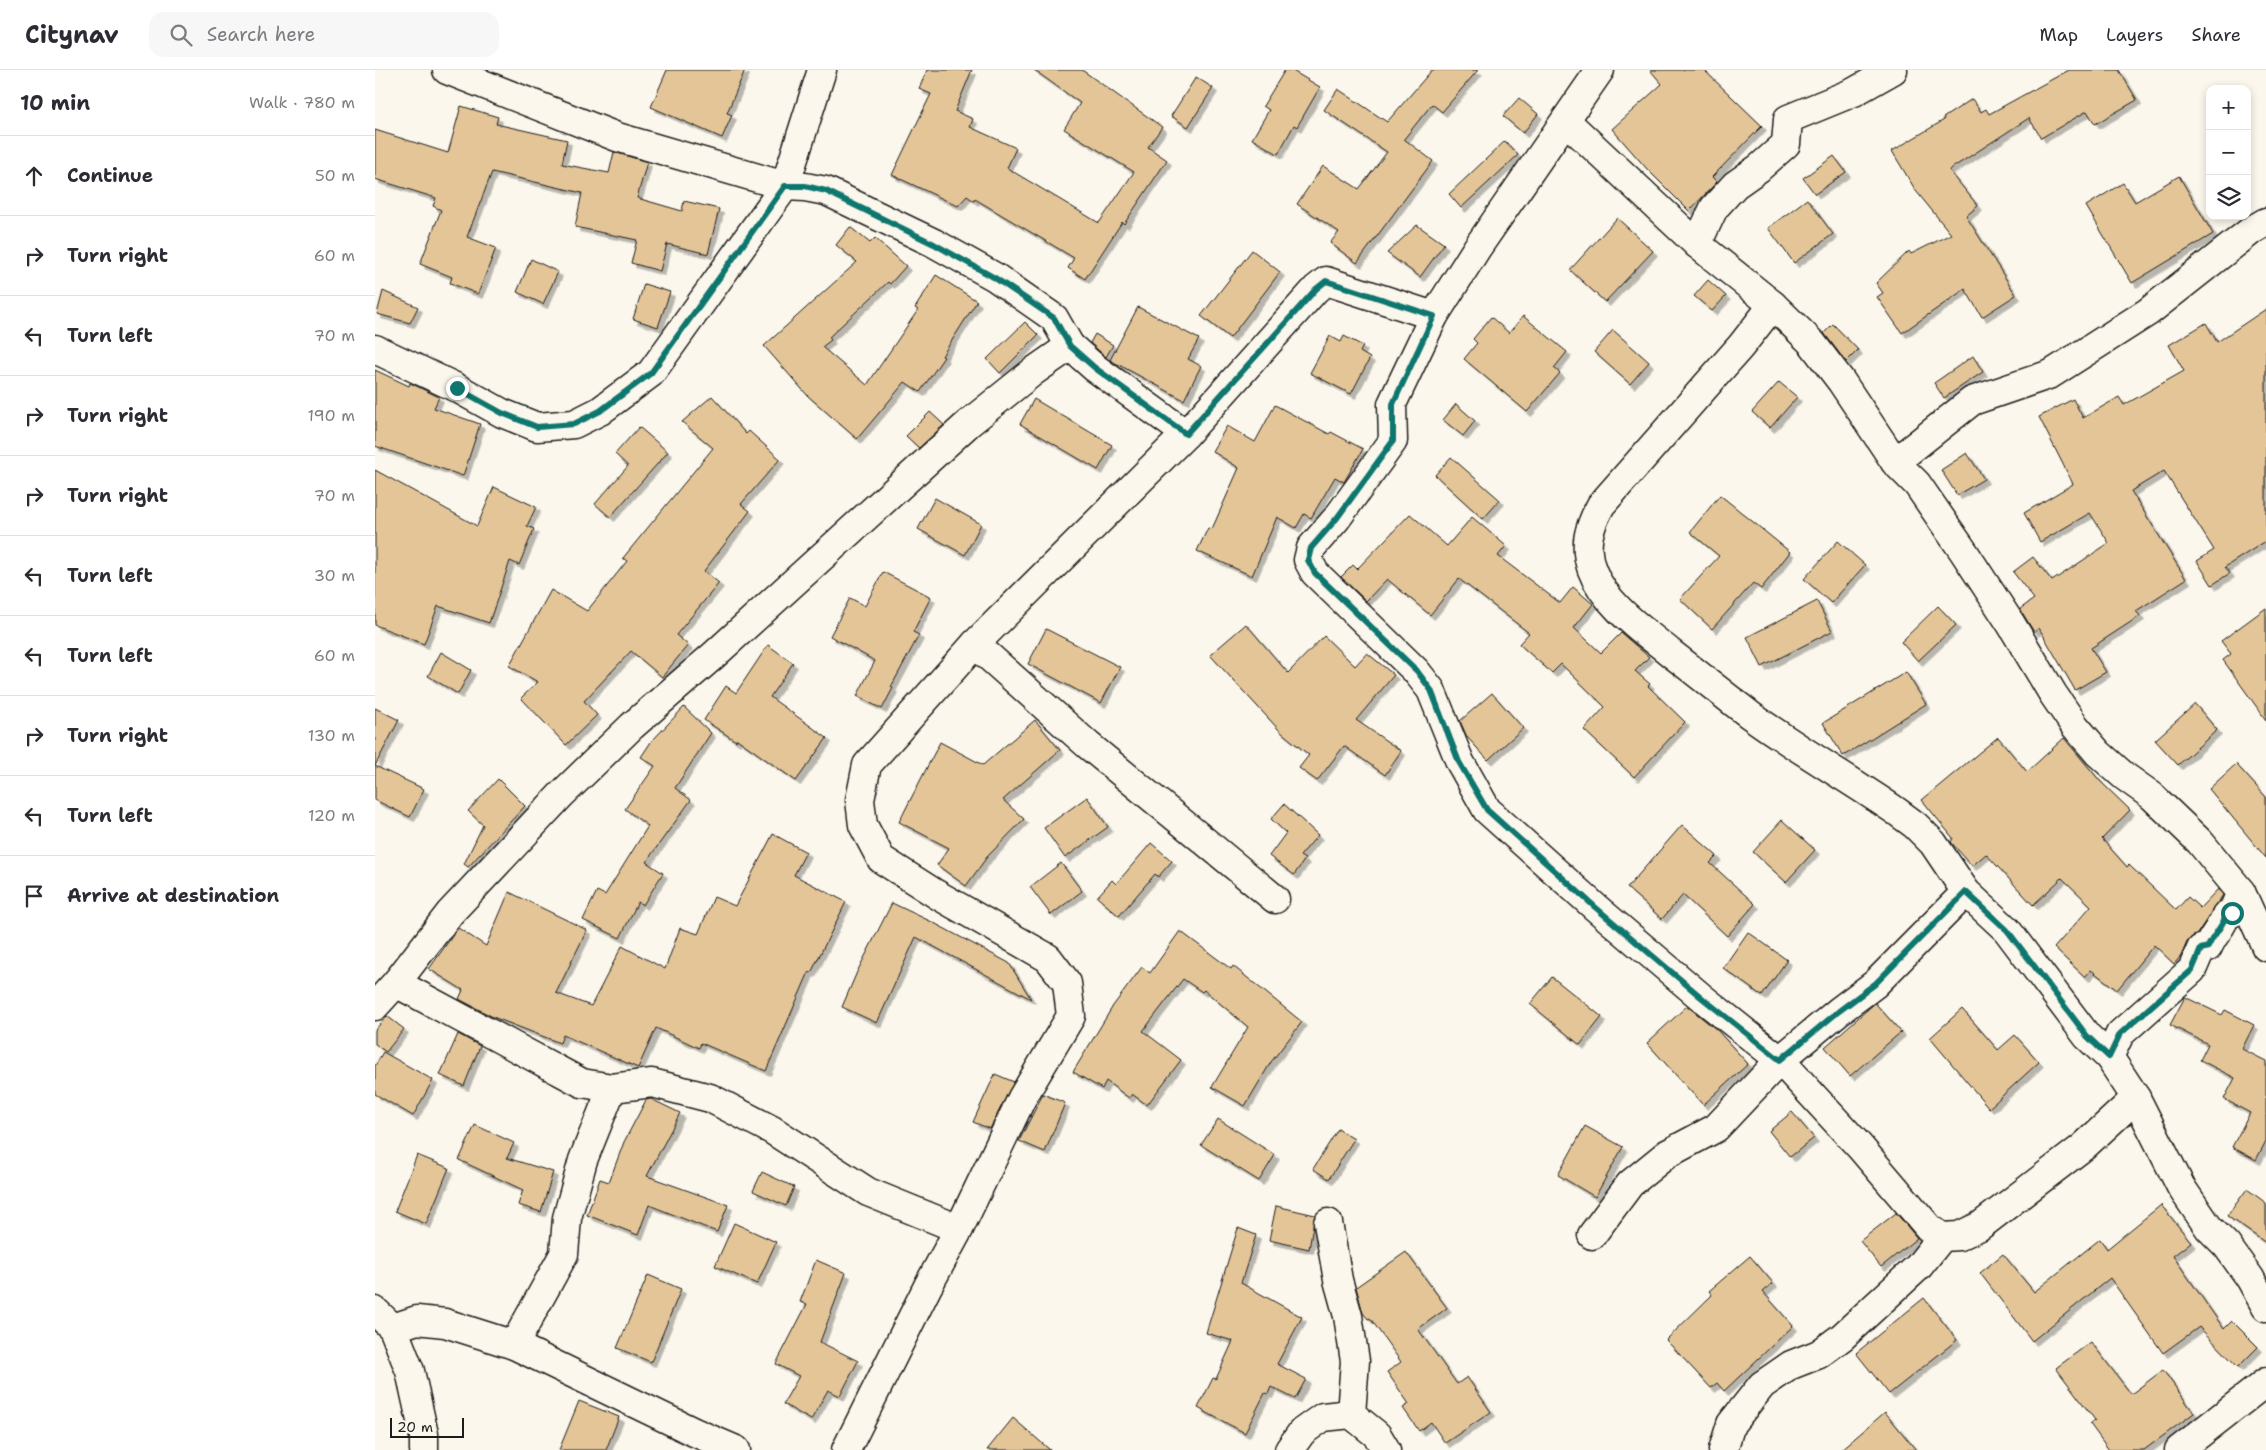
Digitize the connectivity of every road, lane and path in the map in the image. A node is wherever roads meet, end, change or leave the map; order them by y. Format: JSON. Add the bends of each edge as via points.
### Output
{"nodes":[{"id":1,"x":447,"y":70,"type":"edge"},
{"id":2,"x":821,"y":70,"type":"edge"},
{"id":3,"x":1600,"y":70,"type":"edge"},
{"id":4,"x":1893,"y":70,"type":"edge"},
{"id":5,"x":1566,"y":121,"type":"junction"},
{"id":6,"x":785,"y":186,"type":"junction"},
{"id":7,"x":2266,"y":222,"type":"edge"},
{"id":8,"x":1697,"y":244,"type":"junction"},
{"id":9,"x":1773,"y":305,"type":"junction"},
{"id":10,"x":1434,"y":316,"type":"junction"},
{"id":11,"x":1070,"y":346,"type":"junction"},
{"id":12,"x":375,"y":350,"type":"edge"},
{"id":13,"x":1186,"y":434,"type":"junction"},
{"id":14,"x":1895,"y":462,"type":"junction"},
{"id":15,"x":975,"y":644,"type":"junction"},
{"id":16,"x":1966,"y":892,"type":"junction"},
{"id":17,"x":2241,"y":892,"type":"junction"},
{"id":18,"x":1275,"y":899,"type":"dead end"},
{"id":19,"x":2266,"y":947,"type":"edge"},
{"id":20,"x":396,"y":983,"type":"junction"},
{"id":21,"x":375,"y":1006,"type":"edge"},
{"id":22,"x":2109,"y":1057,"type":"junction"},
{"id":23,"x":1780,"y":1060,"type":"junction"},
{"id":24,"x":612,"y":1088,"type":"junction"},
{"id":25,"x":2136,"y":1098,"type":"junction"},
{"id":26,"x":1328,"y":1223,"type":"dead end"},
{"id":27,"x":959,"y":1229,"type":"junction"},
{"id":28,"x":1592,"y":1235,"type":"dead end"},
{"id":29,"x":1941,"y":1237,"type":"junction"},
{"id":30,"x":2266,"y":1307,"type":"edge"},
{"id":31,"x":384,"y":1319,"type":"edge"},
{"id":32,"x":515,"y":1345,"type":"junction"},
{"id":33,"x":2266,"y":1382,"type":"edge"},
{"id":34,"x":1351,"y":1414,"type":"junction"},
{"id":35,"x":424,"y":1450,"type":"edge"},
{"id":36,"x":736,"y":1450,"type":"edge"},
{"id":37,"x":846,"y":1450,"type":"edge"},
{"id":38,"x":1289,"y":1450,"type":"edge"},
{"id":39,"x":1386,"y":1450,"type":"edge"},
{"id":40,"x":1723,"y":1450,"type":"edge"},
{"id":41,"x":2179,"y":1450,"type":"edge"}],
"edges":[{"from":1,"to":6,"type":"street","via":[[617,137]]},
{"from":2,"to":6,"type":"street"},
{"from":3,"to":5,"type":"street"},
{"from":4,"to":8,"type":"street","via":[[1854,92],[1788,119],[1786,144],[1735,185],[1714,208]]},
{"from":5,"to":8,"type":"street"},
{"from":5,"to":10,"type":"street","via":[[1477,248]]},
{"from":6,"to":11,"type":"street","via":[[826,191],[995,278],[1054,318]]},
{"from":6,"to":12,"type":"street","via":[[651,373],[600,411],[574,424],[537,427]]},
{"from":7,"to":14,"type":"street","via":[[2148,312],[2051,374],[1972,401]]},
{"from":8,"to":9,"type":"street"},
{"from":9,"to":14,"type":"street","via":[[1812,343]]},
{"from":9,"to":16,"type":"street","via":[[1601,505],[1587,537],[1587,555],[1602,588],[1619,609],[1751,715],[1915,825],[1933,843]]},
{"from":10,"to":13,"type":"street","via":[[1326,281]]},
{"from":10,"to":23,"type":"street","via":[[1393,404],[1393,441],[1311,548],[1308,560],[1315,573],[1417,671],[1431,690],[1459,762],[1487,810],[1610,920]]},
{"from":11,"to":13,"type":"street","via":[[1114,384]]},
{"from":11,"to":20,"type":"street","via":[[969,423],[625,733],[561,795],[450,914]]},
{"from":13,"to":15,"type":"street"},
{"from":14,"to":17,"type":"street","via":[[1917,484],[1964,552],[2075,726],[2099,753],[2152,796],[2199,842]]},
{"from":15,"to":18,"type":"street","via":[[1089,745]]},
{"from":15,"to":27,"type":"street","via":[[867,765],[859,800],[863,825],[881,859],[1048,958],[1067,983],[1071,1016],[1022,1098]]},
{"from":16,"to":22,"type":"street","via":[[2007,930],[2087,1036]]},
{"from":16,"to":23,"type":"street","via":[[1875,984]]},
{"from":17,"to":19,"type":"street"},
{"from":17,"to":22,"type":"street","via":[[2232,913],[2226,916],[2208,947],[2201,949],[2192,970],[2120,1034]]},
{"from":20,"to":21,"type":"street"},
{"from":20,"to":24,"type":"street","via":[[582,1083]]},
{"from":22,"to":25,"type":"street"},
{"from":23,"to":28,"type":"street","via":[[1716,1128],[1667,1154],[1630,1184]]},
{"from":23,"to":29,"type":"street","via":[[1929,1228]]},
{"from":24,"to":27,"type":"street","via":[[652,1083],[710,1098],[772,1130],[868,1192]]},
{"from":24,"to":32,"type":"street","via":[[583,1160],[567,1218],[564,1254]]},
{"from":25,"to":29,"type":"street","via":[[2083,1147],[1980,1226],[1959,1236]]},
{"from":25,"to":30,"type":"street","via":[[2181,1187],[2250,1278]]},
{"from":26,"to":34,"type":"street","via":[[1355,1361]]},
{"from":27,"to":37,"type":"street"},
{"from":29,"to":40,"type":"street","via":[[1919,1266],[1842,1337],[1819,1354],[1791,1365],[1762,1385],[1731,1424]]},
{"from":31,"to":32,"type":"street","via":[[445,1323]]},
{"from":31,"to":35,"type":"street","via":[[410,1372],[424,1434]]},
{"from":32,"to":36,"type":"street"},
{"from":33,"to":41,"type":"street"},
{"from":34,"to":38,"type":"street","via":[[1323,1417],[1302,1432]]},
{"from":34,"to":39,"type":"street","via":[[1377,1435]]}]}
